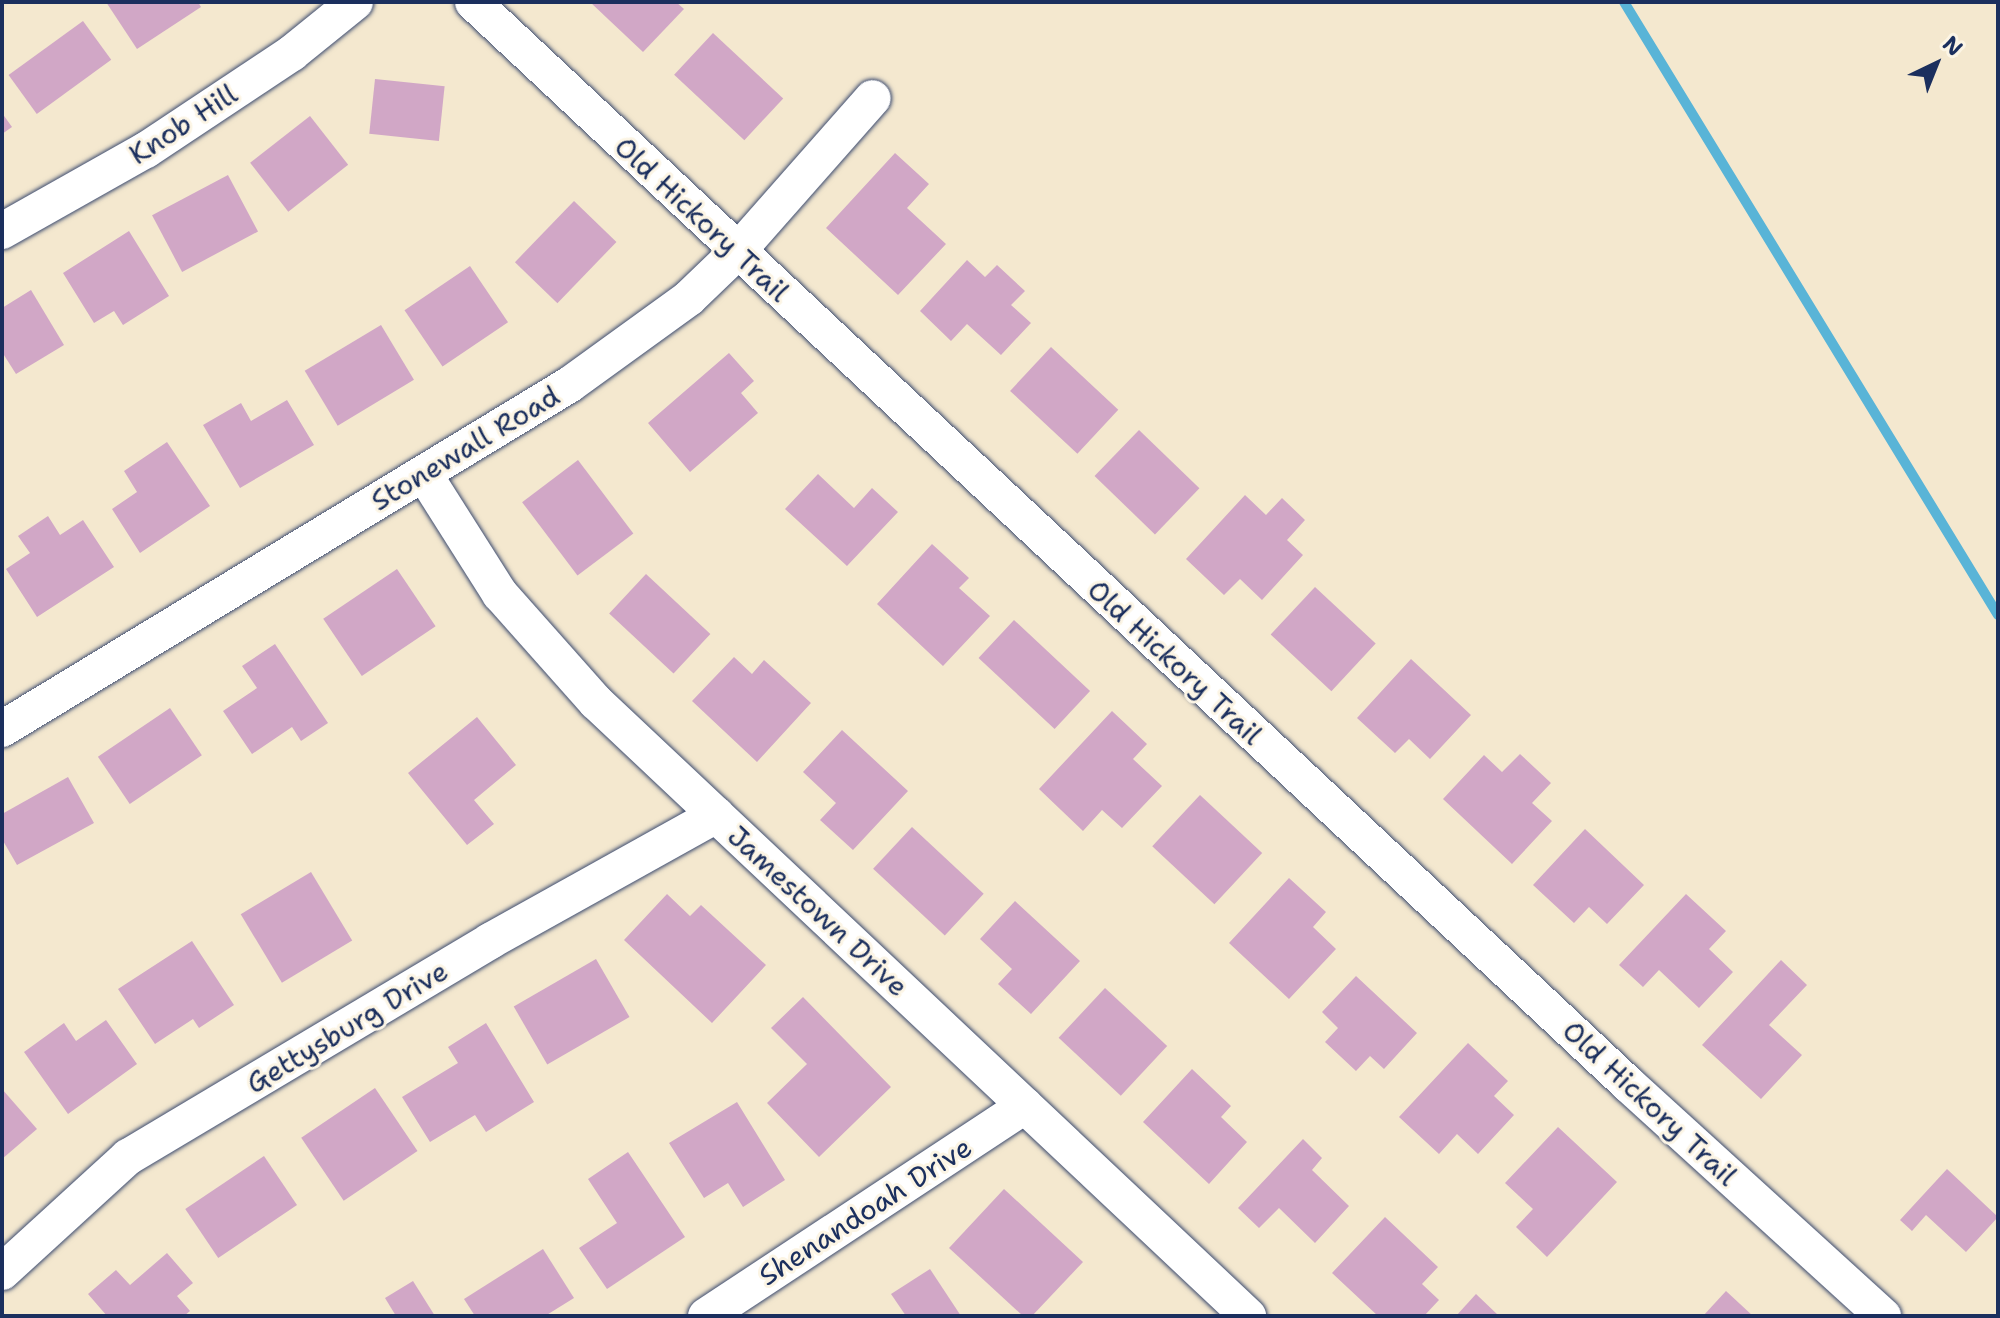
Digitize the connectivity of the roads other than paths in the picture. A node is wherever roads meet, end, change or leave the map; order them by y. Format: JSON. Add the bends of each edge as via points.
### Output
{"nodes":[{"id":1,"x":355,"y":2,"type":"edge"},
{"id":2,"x":473,"y":2,"type":"edge"},
{"id":3,"x":873,"y":98,"type":"dead end"},
{"id":4,"x":2,"y":231,"type":"edge"},
{"id":5,"x":737,"y":252,"type":"junction"},
{"id":6,"x":424,"y":474,"type":"junction"},
{"id":7,"x":2,"y":729,"type":"edge"},
{"id":8,"x":716,"y":815,"type":"junction"},
{"id":9,"x":1025,"y":1106,"type":"junction"},
{"id":10,"x":2,"y":1272,"type":"edge"},
{"id":11,"x":706,"y":1316,"type":"edge"},
{"id":12,"x":1248,"y":1316,"type":"edge"},
{"id":13,"x":1883,"y":1316,"type":"edge"}],
"edges":[{"from":1,"to":4,"type":"street","name":"Knob Hill","via":[[292,53],[146,150]]},
{"from":2,"to":5,"type":"street","name":"Old Hickory Trail"},
{"from":3,"to":5,"type":"street","name":"Stonewall Road"},
{"from":5,"to":6,"type":"street","name":"Stonewall Road","via":[[689,298],[569,385]]},
{"from":5,"to":13,"type":"street","name":"Old Hickory Trail"},
{"from":6,"to":7,"type":"street","name":"Stonewall Road"},
{"from":6,"to":8,"type":"street","name":"Jamestown Drive","via":[[500,594],[596,702]]},
{"from":8,"to":9,"type":"street","name":"Jamestown Drive"},
{"from":8,"to":10,"type":"street","name":"Gettysburg Drive","via":[[490,941],[128,1157]]},
{"from":9,"to":11,"type":"street","name":"Shenandoah Drive"},
{"from":9,"to":12,"type":"street","name":"Jamestown Drive"}]}
